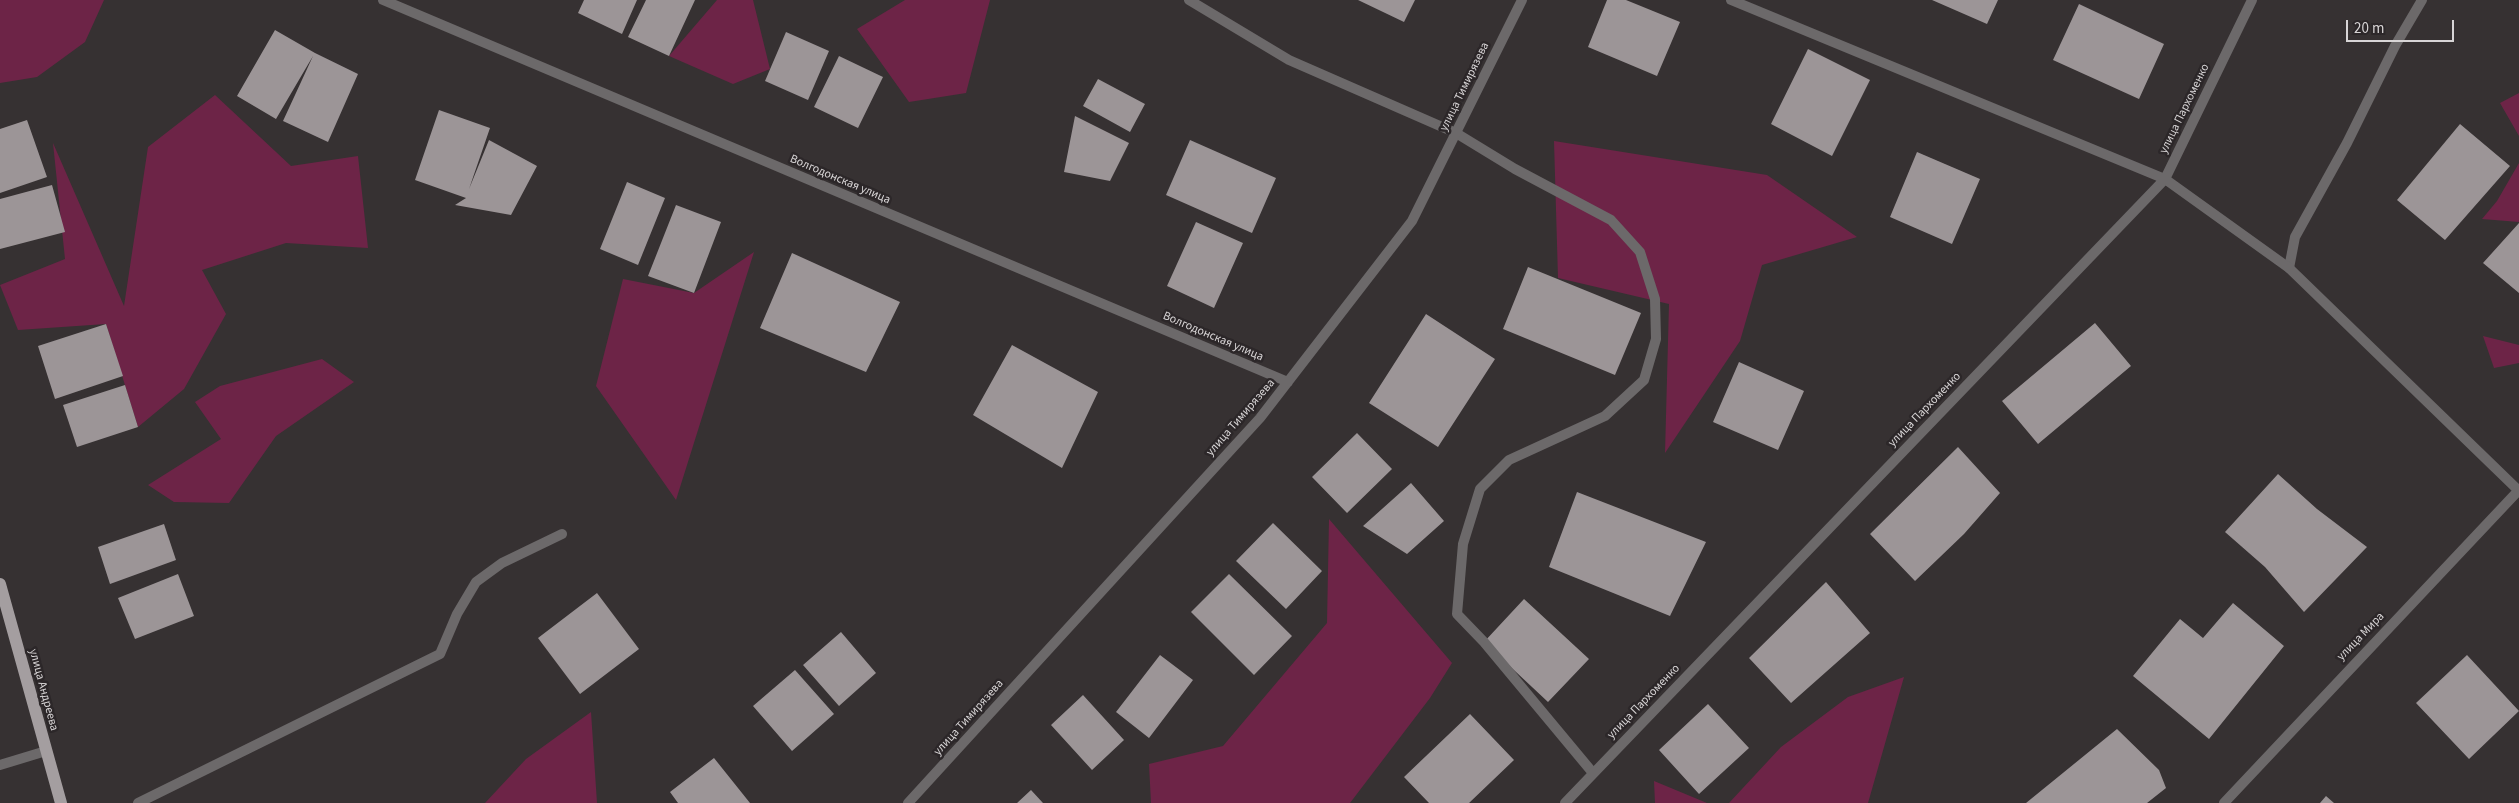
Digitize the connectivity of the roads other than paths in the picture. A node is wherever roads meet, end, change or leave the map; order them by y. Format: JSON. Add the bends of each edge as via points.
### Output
{"nodes":[{"id":1,"x":383,"y":0,"type":"edge"},
{"id":2,"x":1189,"y":0,"type":"edge"},
{"id":3,"x":1522,"y":0,"type":"edge"},
{"id":4,"x":1731,"y":0,"type":"edge"},
{"id":5,"x":2252,"y":0,"type":"edge"},
{"id":6,"x":2422,"y":0,"type":"edge"},
{"id":7,"x":1456,"y":133,"type":"junction"},
{"id":8,"x":2165,"y":179,"type":"junction"},
{"id":9,"x":2289,"y":268,"type":"junction"},
{"id":10,"x":1288,"y":382,"type":"junction"},
{"id":11,"x":2519,"y":490,"type":"edge"},
{"id":12,"x":562,"y":534,"type":"dead end"},
{"id":13,"x":0,"y":584,"type":"edge"},
{"id":14,"x":46,"y":751,"type":"junction"},
{"id":15,"x":0,"y":765,"type":"edge"},
{"id":16,"x":1593,"y":772,"type":"junction"},
{"id":17,"x":61,"y":803,"type":"edge"},
{"id":18,"x":138,"y":803,"type":"edge"},
{"id":19,"x":908,"y":803,"type":"edge"},
{"id":20,"x":1565,"y":803,"type":"edge"},
{"id":21,"x":2224,"y":803,"type":"edge"}],
"edges":[{"from":1,"to":10,"type":"street","name":"Волгодонская улица"},
{"from":2,"to":7,"type":"street","via":[[1289,60]]},
{"from":3,"to":7,"type":"street","name":"улица Тимирязева"},
{"from":4,"to":8,"type":"street"},
{"from":5,"to":8,"type":"street","name":"улица Пархоменко"},
{"from":6,"to":9,"type":"street","via":[[2295,237]]},
{"from":7,"to":10,"type":"street","name":"улица Тимирязева","via":[[1412,221]]},
{"from":7,"to":16,"type":"street","via":[[1515,169],[1611,220],[1640,252],[1655,298],[1656,339],[1644,380],[1605,416],[1509,460],[1480,489],[1463,544],[1457,614]]},
{"from":8,"to":9,"type":"street"},
{"from":8,"to":16,"type":"street","name":"улица Пархоменко"},
{"from":9,"to":11,"type":"street"},
{"from":10,"to":19,"type":"street","name":"улица Тимирязева","via":[[1260,418]]},
{"from":11,"to":21,"type":"street","name":"улица Мира"},
{"from":12,"to":18,"type":"street","via":[[502,563],[476,582],[457,614],[440,654]]},
{"from":13,"to":14,"type":"main road","name":"улица Андреева"},
{"from":14,"to":15,"type":"street"},
{"from":14,"to":17,"type":"main road","name":"улица Андреева"},
{"from":16,"to":20,"type":"street","name":"улица Пархоменко"}]}
